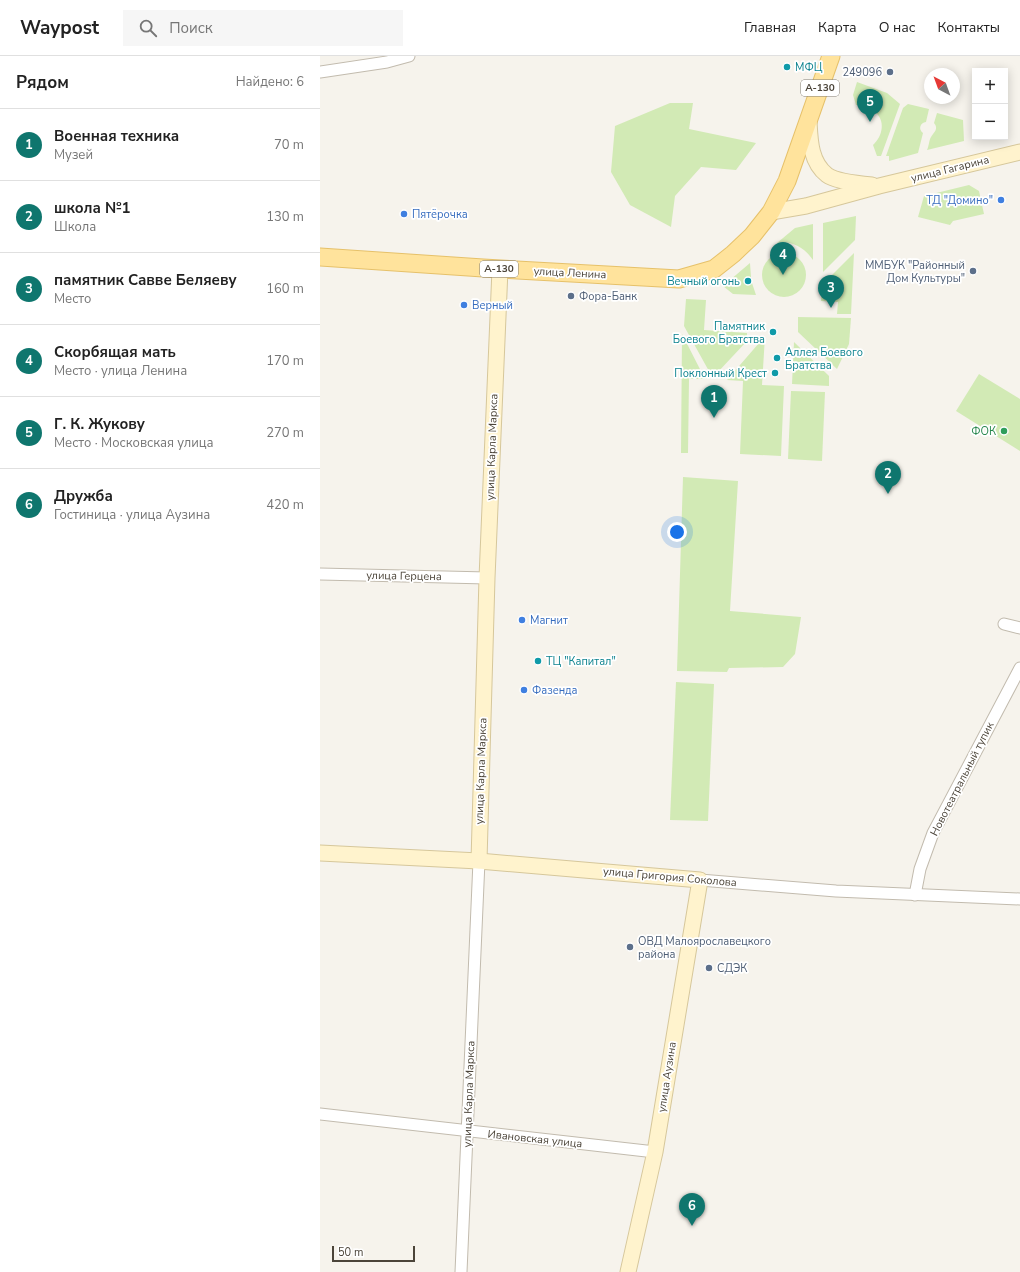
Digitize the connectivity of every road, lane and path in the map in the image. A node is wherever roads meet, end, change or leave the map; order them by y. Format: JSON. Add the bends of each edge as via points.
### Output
{"nodes":[{"id":1,"x":409,"y":56,"type":"edge"},
{"id":2,"x":831,"y":56,"type":"edge"},
{"id":3,"x":320,"y":72,"type":"edge"},
{"id":4,"x":809,"y":120,"type":"junction"},
{"id":5,"x":1020,"y":152,"type":"edge"},
{"id":6,"x":879,"y":186,"type":"junction"},
{"id":7,"x":771,"y":212,"type":"junction"},
{"id":8,"x":320,"y":257,"type":"edge"},
{"id":9,"x":500,"y":269,"type":"junction"},
{"id":10,"x":320,"y":574,"type":"edge"},
{"id":11,"x":487,"y":578,"type":"junction"},
{"id":12,"x":1004,"y":624,"type":"dead end"},
{"id":13,"x":1020,"y":628,"type":"edge"},
{"id":14,"x":1020,"y":668,"type":"edge"},
{"id":15,"x":320,"y":853,"type":"edge"},
{"id":16,"x":479,"y":861,"type":"junction"},
{"id":17,"x":700,"y":880,"type":"junction"},
{"id":18,"x":914,"y":895,"type":"junction"},
{"id":19,"x":1020,"y":899,"type":"edge"},
{"id":20,"x":320,"y":1114,"type":"edge"},
{"id":21,"x":467,"y":1131,"type":"junction"},
{"id":22,"x":655,"y":1152,"type":"junction"},
{"id":23,"x":461,"y":1272,"type":"edge"},
{"id":24,"x":628,"y":1272,"type":"edge"}],
"edges":[{"from":1,"to":3,"type":"street","via":[[387,62]]},
{"from":2,"to":4,"type":"main road","number":"А-130"},
{"from":4,"to":6,"type":"main road","via":[[813,155],[827,176]]},
{"from":4,"to":7,"type":"main road","number":"А-130","via":[[787,181]]},
{"from":5,"to":6,"type":"main road","name":"улица Гагарина"},
{"from":6,"to":7,"type":"main road","name":"улица Гагарина","via":[[806,206]]},
{"from":7,"to":9,"type":"main road","name":"улица Ленина","number":"А-130","via":[[752,236],[714,269],[679,279]]},
{"from":8,"to":9,"type":"main road","name":"улица Ленина","number":"А-130"},
{"from":9,"to":11,"type":"main road","name":"улица Карла Маркса"},
{"from":10,"to":11,"type":"street","name":"улица Герцена"},
{"from":11,"to":16,"type":"main road","name":"улица Карла Маркса"},
{"from":12,"to":13,"type":"street"},
{"from":14,"to":18,"type":"street","name":"Новотеатральный тупик","via":[[933,833]]},
{"from":15,"to":16,"type":"main road","name":"улица Григория Соколова"},
{"from":16,"to":17,"type":"main road","name":"улица Григория Соколова"},
{"from":16,"to":21,"type":"street","name":"улица Карла Маркса"},
{"from":17,"to":18,"type":"street","name":"улица Григория Соколова"},
{"from":17,"to":22,"type":"main road","name":"улица Аузина"},
{"from":18,"to":19,"type":"street","name":"улица Григория Соколова"},
{"from":20,"to":21,"type":"street","name":"Ивановская улица"},
{"from":21,"to":22,"type":"street","name":"Ивановская улица"},
{"from":21,"to":23,"type":"street","name":"улица Карла Маркса"},
{"from":22,"to":24,"type":"main road","name":"улица Аузина"}]}
